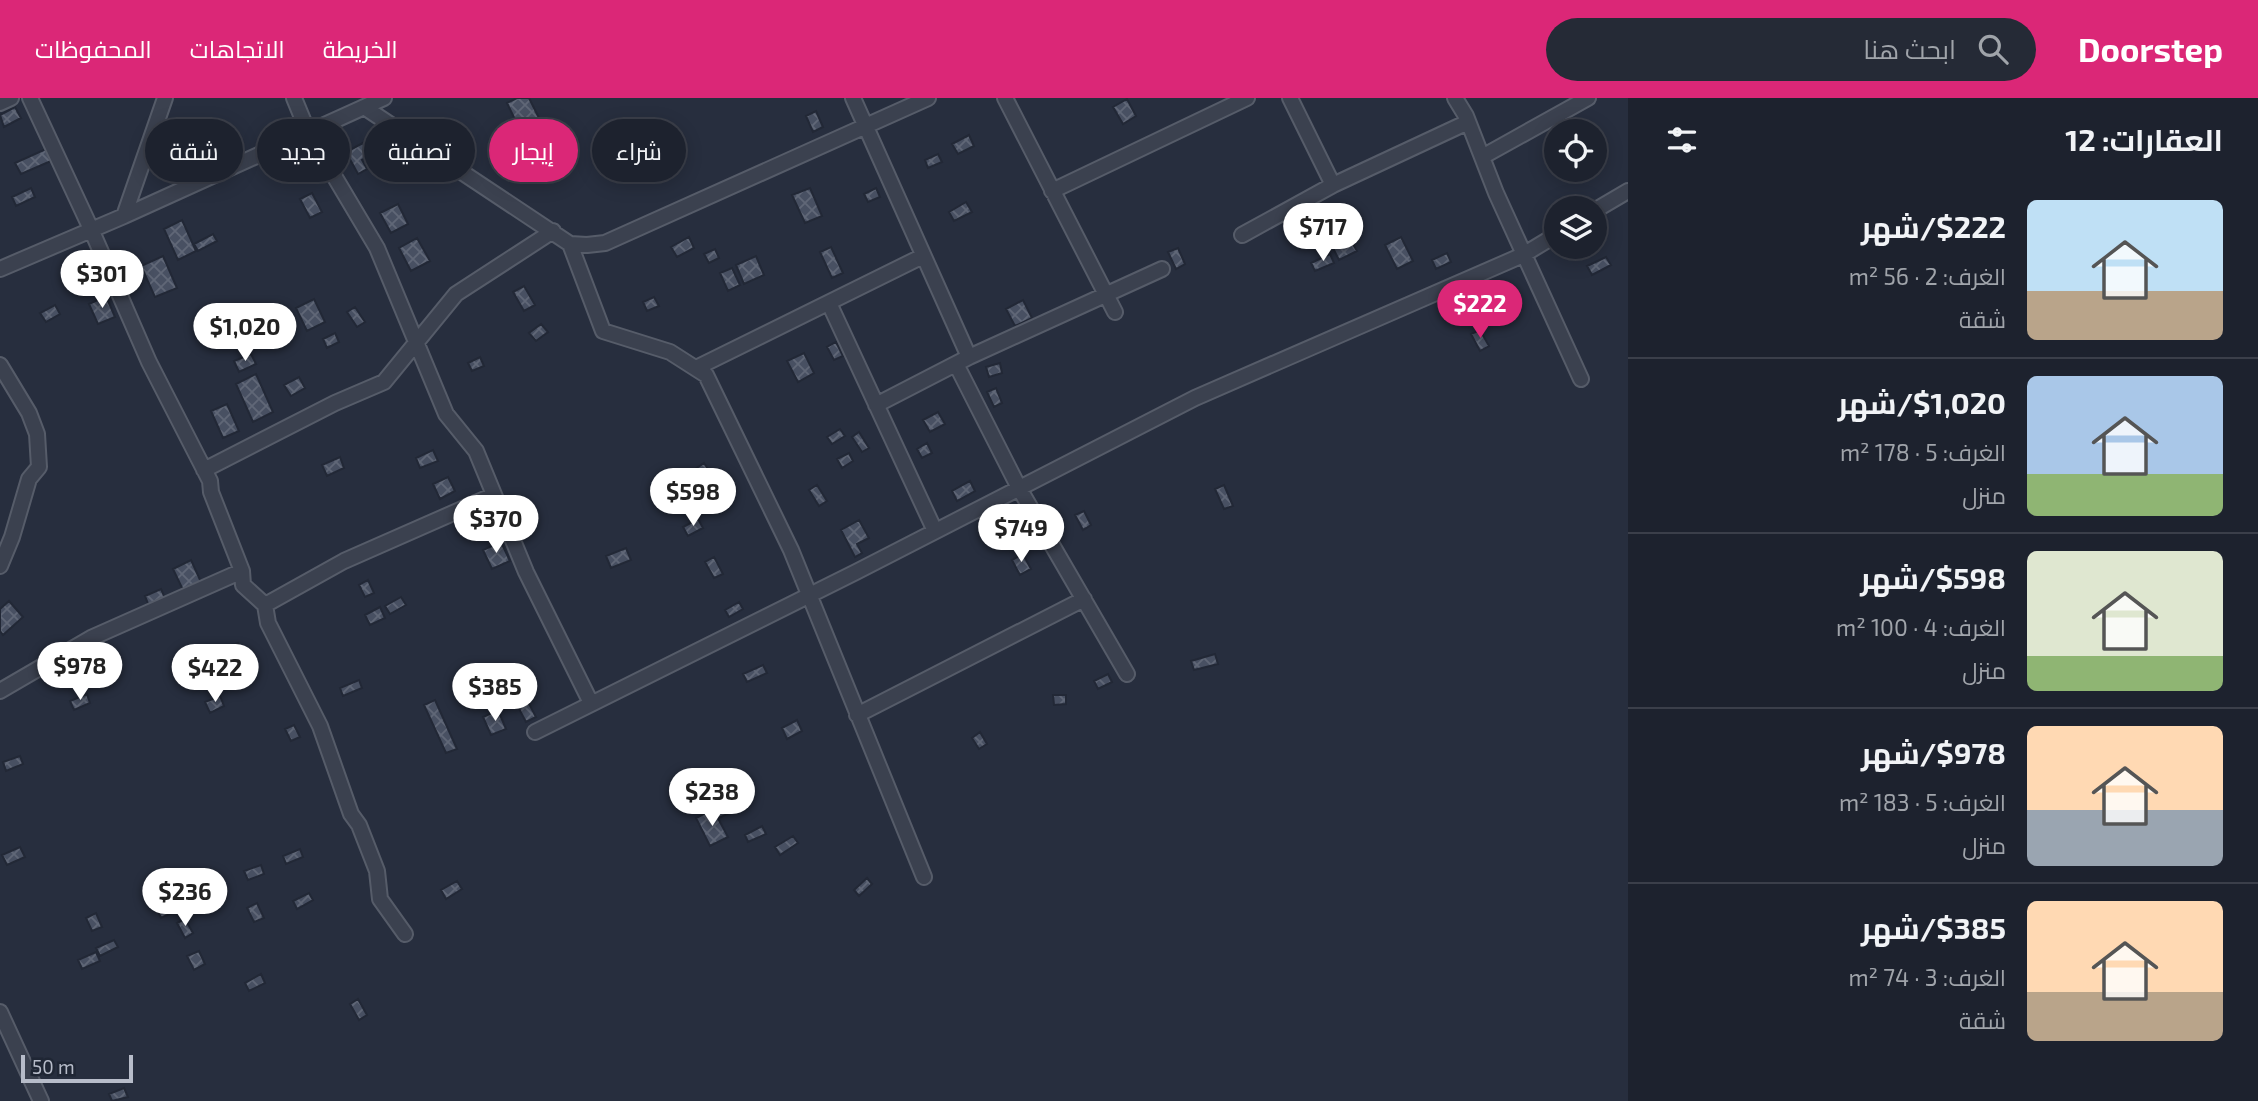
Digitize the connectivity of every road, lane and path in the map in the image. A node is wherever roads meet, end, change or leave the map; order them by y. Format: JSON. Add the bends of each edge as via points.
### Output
{"nodes":[{"id":1,"x":11,"y":98,"type":"edge"},
{"id":2,"x":30,"y":98,"type":"edge"},
{"id":3,"x":165,"y":98,"type":"edge"},
{"id":4,"x":294,"y":98,"type":"edge"},
{"id":5,"x":384,"y":98,"type":"edge"},
{"id":6,"x":853,"y":98,"type":"edge"},
{"id":7,"x":928,"y":98,"type":"edge"},
{"id":8,"x":1005,"y":98,"type":"edge"},
{"id":9,"x":1247,"y":98,"type":"edge"},
{"id":10,"x":1290,"y":98,"type":"edge"},
{"id":11,"x":1455,"y":98,"type":"edge"},
{"id":12,"x":1588,"y":98,"type":"edge"},
{"id":13,"x":0,"y":103,"type":"edge"},
{"id":14,"x":364,"y":107,"type":"junction"},
{"id":15,"x":303,"y":119,"type":"edge"},
{"id":16,"x":337,"y":119,"type":"edge"},
{"id":17,"x":1468,"y":122,"type":"junction"},
{"id":18,"x":864,"y":127,"type":"junction"},
{"id":19,"x":257,"y":155,"type":"edge"},
{"id":20,"x":1482,"y":157,"type":"junction"},
{"id":21,"x":338,"y":182,"type":"edge"},
{"id":22,"x":1333,"y":185,"type":"junction"},
{"id":23,"x":1052,"y":191,"type":"junction"},
{"id":24,"x":1628,"y":191,"type":"edge"},
{"id":25,"x":1607,"y":203,"type":"edge"},
{"id":26,"x":124,"y":216,"type":"junction"},
{"id":27,"x":91,"y":229,"type":"junction"},
{"id":28,"x":554,"y":231,"type":"junction"},
{"id":29,"x":1242,"y":235,"type":"dead end"},
{"id":30,"x":1544,"y":242,"type":"edge"},
{"id":31,"x":570,"y":244,"type":"junction"},
{"id":32,"x":1523,"y":255,"type":"junction"},
{"id":33,"x":923,"y":256,"type":"junction"},
{"id":34,"x":0,"y":269,"type":"edge"},
{"id":35,"x":1162,"y":269,"type":"dead end"},
{"id":36,"x":1106,"y":296,"type":"junction"},
{"id":37,"x":829,"y":303,"type":"junction"},
{"id":38,"x":1115,"y":312,"type":"dead end"},
{"id":39,"x":417,"y":340,"type":"junction"},
{"id":40,"x":962,"y":360,"type":"junction"},
{"id":41,"x":0,"y":365,"type":"edge"},
{"id":42,"x":696,"y":368,"type":"junction"},
{"id":43,"x":1581,"y":379,"type":"dead end"},
{"id":44,"x":876,"y":405,"type":"junction"},
{"id":45,"x":204,"y":470,"type":"junction"},
{"id":46,"x":1019,"y":488,"type":"junction"},
{"id":47,"x":494,"y":495,"type":"junction"},
{"id":48,"x":935,"y":531,"type":"junction"},
{"id":49,"x":0,"y":566,"type":"edge"},
{"id":50,"x":242,"y":571,"type":"junction"},
{"id":51,"x":808,"y":595,"type":"junction"},
{"id":52,"x":1084,"y":599,"type":"junction"},
{"id":53,"x":265,"y":605,"type":"junction"},
{"id":54,"x":1127,"y":674,"type":"dead end"},
{"id":55,"x":0,"y":691,"type":"edge"},
{"id":56,"x":592,"y":703,"type":"junction"},
{"id":57,"x":857,"y":715,"type":"junction"},
{"id":58,"x":535,"y":732,"type":"dead end"},
{"id":59,"x":924,"y":877,"type":"dead end"},
{"id":60,"x":405,"y":934,"type":"dead end"},
{"id":61,"x":0,"y":1012,"type":"edge"},
{"id":62,"x":41,"y":1101,"type":"edge"}],
"edges":[{"from":1,"to":13,"type":"street"},
{"from":2,"to":27,"type":"street"},
{"from":3,"to":26,"type":"street"},
{"from":4,"to":15,"type":"street"},
{"from":5,"to":14,"type":"street"},
{"from":6,"to":18,"type":"street"},
{"from":7,"to":18,"type":"street"},
{"from":8,"to":23,"type":"street"},
{"from":9,"to":23,"type":"street"},
{"from":10,"to":22,"type":"street"},
{"from":11,"to":17,"type":"street"},
{"from":12,"to":20,"type":"street"},
{"from":14,"to":16,"type":"street"},
{"from":14,"to":28,"type":"street"},
{"from":17,"to":20,"type":"street"},
{"from":17,"to":22,"type":"street"},
{"from":18,"to":31,"type":"street","via":[[605,243]]},
{"from":18,"to":33,"type":"street"},
{"from":19,"to":26,"type":"street"},
{"from":20,"to":32,"type":"street"},
{"from":21,"to":39,"type":"street","via":[[377,248]]},
{"from":22,"to":29,"type":"street"},
{"from":23,"to":36,"type":"street"},
{"from":24,"to":25,"type":"street"},
{"from":26,"to":27,"type":"street"},
{"from":27,"to":34,"type":"street"},
{"from":27,"to":45,"type":"street","via":[[149,362]]},
{"from":28,"to":31,"type":"street"},
{"from":28,"to":39,"type":"street","via":[[456,294]]},
{"from":30,"to":32,"type":"street"},
{"from":31,"to":42,"type":"street","via":[[603,331],[670,352]]},
{"from":32,"to":43,"type":"street"},
{"from":32,"to":46,"type":"street","via":[[1195,398]]},
{"from":33,"to":37,"type":"street"},
{"from":33,"to":40,"type":"street"},
{"from":35,"to":36,"type":"street"},
{"from":36,"to":38,"type":"street"},
{"from":36,"to":40,"type":"street"},
{"from":37,"to":42,"type":"street"},
{"from":37,"to":44,"type":"street"},
{"from":39,"to":45,"type":"street","via":[[384,382]]},
{"from":39,"to":47,"type":"street","via":[[446,414],[476,451]]},
{"from":40,"to":44,"type":"street"},
{"from":40,"to":46,"type":"street"},
{"from":41,"to":49,"type":"street","via":[[29,413],[37,434],[39,467],[29,479]]},
{"from":42,"to":51,"type":"street","via":[[706,375],[791,550]]},
{"from":44,"to":48,"type":"street"},
{"from":45,"to":50,"type":"street"},
{"from":46,"to":48,"type":"street"},
{"from":46,"to":52,"type":"street"},
{"from":47,"to":53,"type":"street","via":[[344,561]]},
{"from":47,"to":56,"type":"street","via":[[526,572]]},
{"from":48,"to":51,"type":"street"},
{"from":50,"to":53,"type":"street","via":[[243,585]]},
{"from":50,"to":55,"type":"street","via":[[91,638]]},
{"from":51,"to":56,"type":"street"},
{"from":51,"to":57,"type":"street"},
{"from":52,"to":54,"type":"street"},
{"from":52,"to":57,"type":"street"},
{"from":53,"to":60,"type":"street","via":[[268,623],[320,726],[351,814],[359,824],[377,871],[380,899]]},
{"from":56,"to":58,"type":"street"},
{"from":57,"to":59,"type":"street"},
{"from":61,"to":62,"type":"street"}]}
